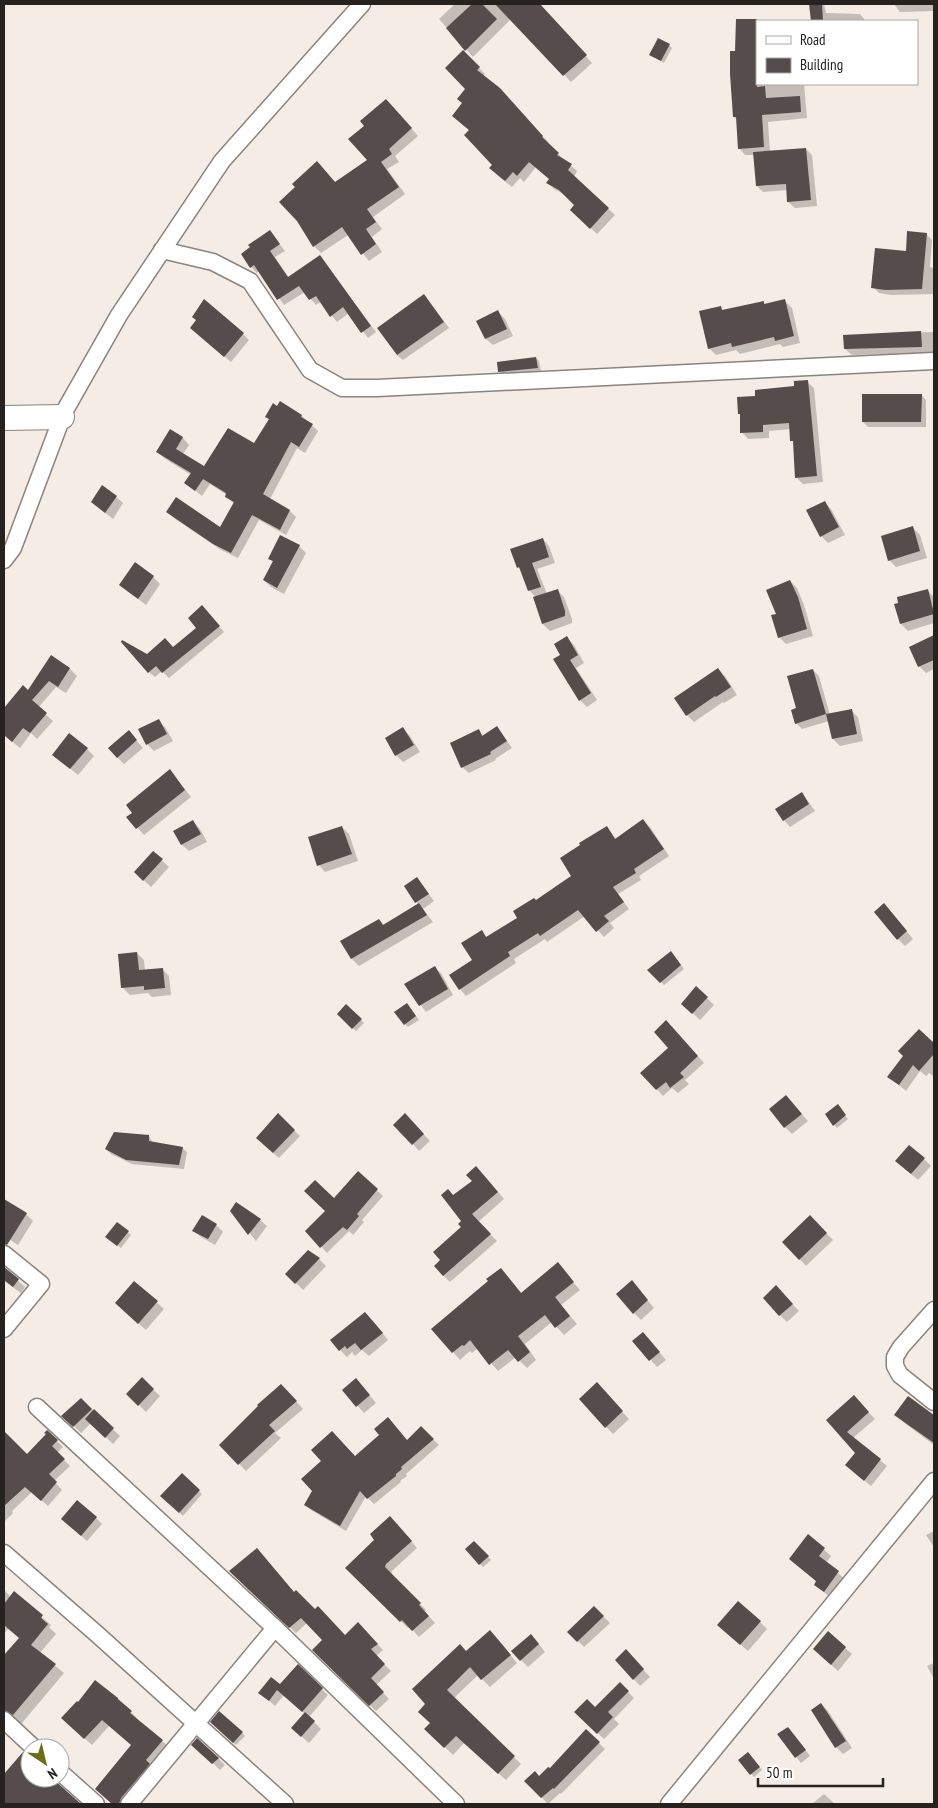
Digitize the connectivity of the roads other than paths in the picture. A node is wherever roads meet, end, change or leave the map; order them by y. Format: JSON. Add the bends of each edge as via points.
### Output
{"nodes":[{"id":1,"x":362,"y":4,"type":"edge"},
{"id":2,"x":162,"y":250,"type":"junction"},
{"id":3,"x":934,"y":361,"type":"edge"},
{"id":4,"x":62,"y":417,"type":"junction"},
{"id":5,"x":4,"y":418,"type":"edge"},
{"id":6,"x":4,"y":560,"type":"edge"},
{"id":7,"x":4,"y":1254,"type":"edge"},
{"id":8,"x":934,"y":1310,"type":"edge"},
{"id":9,"x":4,"y":1329,"type":"edge"},
{"id":10,"x":934,"y":1402,"type":"edge"},
{"id":11,"x":36,"y":1407,"type":"dead end"},
{"id":12,"x":934,"y":1481,"type":"edge"},
{"id":13,"x":4,"y":1553,"type":"edge"},
{"id":14,"x":275,"y":1628,"type":"junction"},
{"id":15,"x":4,"y":1720,"type":"edge"},
{"id":16,"x":196,"y":1723,"type":"junction"},
{"id":17,"x":23,"y":1738,"type":"edge"},
{"id":18,"x":70,"y":1781,"type":"edge"},
{"id":19,"x":96,"y":1804,"type":"edge"},
{"id":20,"x":129,"y":1804,"type":"edge"},
{"id":21,"x":285,"y":1804,"type":"edge"},
{"id":22,"x":456,"y":1804,"type":"edge"},
{"id":23,"x":668,"y":1804,"type":"edge"}],
"edges":[{"from":1,"to":2,"type":"street","via":[[222,161]]},
{"from":2,"to":3,"type":"street","via":[[213,262],[250,281],[310,370],[342,388]]},
{"from":2,"to":4,"type":"street","via":[[119,315]]},
{"from":4,"to":5,"type":"street"},
{"from":4,"to":6,"type":"street","via":[[13,548]]},
{"from":7,"to":9,"type":"street","via":[[41,1284]]},
{"from":8,"to":10,"type":"street","via":[[901,1347],[895,1357],[895,1366],[900,1375]]},
{"from":11,"to":14,"type":"street"},
{"from":12,"to":23,"type":"street"},
{"from":13,"to":16,"type":"street"},
{"from":14,"to":16,"type":"street"},
{"from":14,"to":22,"type":"street"},
{"from":15,"to":17,"type":"street"},
{"from":16,"to":20,"type":"street"},
{"from":16,"to":21,"type":"street"},
{"from":18,"to":19,"type":"street"}]}
